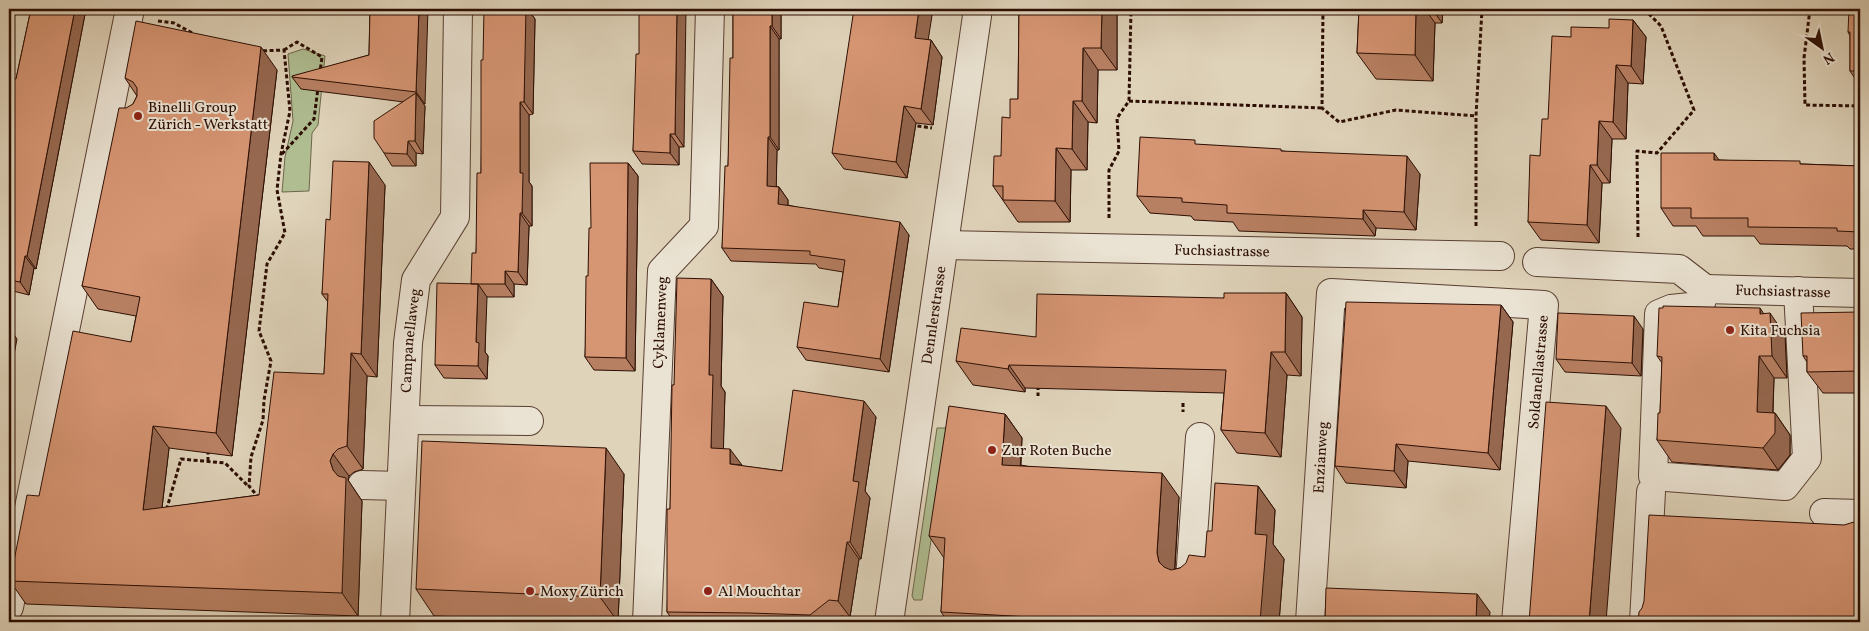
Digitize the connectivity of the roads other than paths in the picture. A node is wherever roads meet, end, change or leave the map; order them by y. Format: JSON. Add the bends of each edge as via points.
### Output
{"nodes":[{"id":1,"x":458,"y":9,"type":"edge"},
{"id":2,"x":710,"y":9,"type":"edge"},
{"id":3,"x":978,"y":9,"type":"edge"},
{"id":4,"x":129,"y":13,"type":"edge"},
{"id":5,"x":109,"y":110,"type":"junction"},
{"id":6,"x":138,"y":116,"type":"edge"},
{"id":7,"x":944,"y":245,"type":"junction"},
{"id":8,"x":1488,"y":256,"type":"road end"},
{"id":9,"x":1537,"y":262,"type":"dead end"},
{"id":10,"x":1704,"y":289,"type":"junction"},
{"id":11,"x":1798,"y":292,"type":"junction"},
{"id":12,"x":1332,"y":293,"type":"joint"},
{"id":13,"x":1860,"y":293,"type":"edge"},
{"id":14,"x":405,"y":420,"type":"junction"},
{"id":15,"x":529,"y":421,"type":"dead end"},
{"id":16,"x":1200,"y":436,"type":"dead end"},
{"id":17,"x":362,"y":485,"type":"dead end"},
{"id":18,"x":401,"y":486,"type":"junction"},
{"id":19,"x":1651,"y":492,"type":"dead end"},
{"id":20,"x":1860,"y":514,"type":"edge"},
{"id":21,"x":1649,"y":520,"type":"junction"},
{"id":22,"x":1678,"y":521,"type":"edge"},
{"id":23,"x":1860,"y":531,"type":"edge"},
{"id":24,"x":1190,"y":579,"type":"edge"},
{"id":25,"x":9,"y":607,"type":"edge"},
{"id":26,"x":395,"y":622,"type":"edge"},
{"id":27,"x":648,"y":622,"type":"edge"},
{"id":28,"x":889,"y":622,"type":"edge"},
{"id":29,"x":1310,"y":622,"type":"edge"},
{"id":30,"x":1516,"y":622,"type":"edge"},
{"id":31,"x":1644,"y":622,"type":"edge"}],
"edges":[{"from":1,"to":14,"type":"street","name":"Campanellaweg","via":[[455,217],[416,280],[408,343]]},
{"from":2,"to":27,"type":"street","name":"Cyklamenweg","via":[[704,226],[662,271]]},
{"from":3,"to":7,"type":"street","name":"Dennlerstrasse"},
{"from":4,"to":5,"type":"street"},
{"from":5,"to":6,"type":"street"},
{"from":5,"to":25,"type":"street"},
{"from":7,"to":8,"type":"street","name":"Fuchsiastrasse"},
{"from":7,"to":28,"type":"street","name":"Dennlerstrasse"},
{"from":9,"to":10,"type":"street","via":[[1679,269]]},
{"from":10,"to":11,"type":"street","name":"Fuchsiastrasse"},
{"from":10,"to":11,"type":"street","via":[[1700,306],[1671,309],[1659,314],[1653,476],[1785,486],[1807,458]]},
{"from":11,"to":13,"type":"street","name":"Fuchsiastrasse"},
{"from":12,"to":29,"type":"street","name":"Enzianweg"},
{"from":12,"to":30,"type":"street","name":"Soldanellastrasse","via":[[1544,305]]},
{"from":14,"to":15,"type":"street"},
{"from":14,"to":18,"type":"street","name":"Campanellaweg"},
{"from":16,"to":24,"type":"street"},
{"from":17,"to":18,"type":"street"},
{"from":18,"to":26,"type":"street","name":"Campanellaweg"},
{"from":19,"to":21,"type":"street"},
{"from":20,"to":23,"type":"street","via":[[1813,520]]},
{"from":21,"to":22,"type":"street"},
{"from":21,"to":31,"type":"street"}]}
